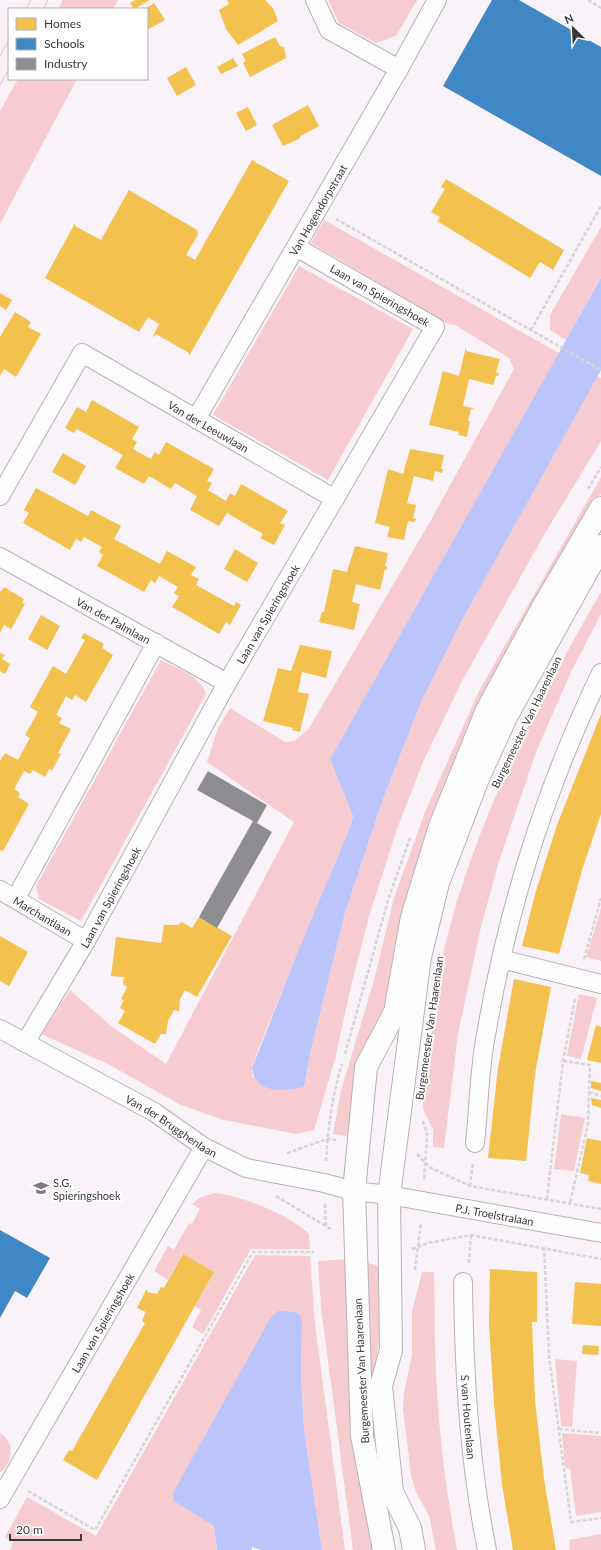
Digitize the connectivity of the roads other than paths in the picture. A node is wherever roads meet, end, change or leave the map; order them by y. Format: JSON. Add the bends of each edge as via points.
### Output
{"nodes":[{"id":1,"x":315,"y":0,"type":"edge"},
{"id":2,"x":437,"y":0,"type":"edge"},
{"id":3,"x":399,"y":69,"type":"junction"},
{"id":4,"x":296,"y":247,"type":"junction"},
{"id":5,"x":196,"y":419,"type":"junction"},
{"id":6,"x":0,"y":496,"type":"edge"},
{"id":7,"x":335,"y":499,"type":"junction"},
{"id":8,"x":601,"y":508,"type":"edge"},
{"id":9,"x":601,"y":546,"type":"edge"},
{"id":10,"x":0,"y":557,"type":"edge"},
{"id":11,"x":156,"y":643,"type":"junction"},
{"id":12,"x":601,"y":673,"type":"edge"},
{"id":13,"x":227,"y":683,"type":"junction"},
{"id":14,"x":0,"y":890,"type":"edge"},
{"id":15,"x":16,"y":898,"type":"junction"},
{"id":16,"x":86,"y":941,"type":"junction"},
{"id":17,"x":501,"y":959,"type":"junction"},
{"id":18,"x":601,"y":984,"type":"edge"},
{"id":19,"x":0,"y":1029,"type":"edge"},
{"id":20,"x":25,"y":1043,"type":"junction"},
{"id":21,"x":475,"y":1143,"type":"dead end"},
{"id":22,"x":204,"y":1146,"type":"junction"},
{"id":23,"x":354,"y":1191,"type":"junction"},
{"id":24,"x":389,"y":1195,"type":"junction"},
{"id":25,"x":601,"y":1233,"type":"edge"},
{"id":26,"x":463,"y":1282,"type":"road end"},
{"id":27,"x":0,"y":1499,"type":"edge"},
{"id":28,"x":384,"y":1550,"type":"edge"},
{"id":29,"x":414,"y":1550,"type":"edge"},
{"id":30,"x":487,"y":1550,"type":"edge"}],
"edges":[{"from":1,"to":3,"type":"street","via":[[329,30]]},
{"from":2,"to":3,"type":"street","name":"Van Hogendorpstraat"},
{"from":3,"to":4,"type":"street","name":"Van Hogendorpstraat"},
{"from":4,"to":5,"type":"street","name":"Van Hogendorpstraat"},
{"from":4,"to":7,"type":"street","name":"Laan van Spieringshoek","via":[[435,327]]},
{"from":5,"to":6,"type":"street","name":"Van der Leeuwlaan","via":[[82,353]]},
{"from":5,"to":7,"type":"street","name":"Van der Leeuwlaan"},
{"from":7,"to":13,"type":"street","name":"Laan van Spieringshoek"},
{"from":8,"to":23,"type":"main road","name":"Burgemeester Van Haarenlaan","via":[[487,710],[440,826],[412,917],[395,1012],[366,1067]]},
{"from":9,"to":24,"type":"main road","name":"Burgemeester Van Haarenlaan","via":[[506,717],[479,776],[438,883],[420,957]]},
{"from":10,"to":11,"type":"street","name":"Van der Palmlaan"},
{"from":11,"to":13,"type":"street","name":"Van der Palmlaan"},
{"from":11,"to":15,"type":"street"},
{"from":12,"to":17,"type":"street","via":[[581,714],[534,838]]},
{"from":13,"to":16,"type":"street","name":"Laan van Spieringshoek"},
{"from":14,"to":15,"type":"street","name":"Marchantlaan"},
{"from":15,"to":16,"type":"street","name":"Marchantlaan"},
{"from":16,"to":20,"type":"street","name":"Laan van Spieringshoek"},
{"from":17,"to":18,"type":"street"},
{"from":17,"to":21,"type":"street","via":[[485,1036]]},
{"from":19,"to":20,"type":"street","name":"Van der Brugghenlaan"},
{"from":20,"to":22,"type":"street","name":"Van der Brugghenlaan","via":[[154,1112]]},
{"from":22,"to":23,"type":"street","name":"Van der Brugghenlaan","via":[[246,1168]]},
{"from":22,"to":27,"type":"street","name":"Laan van Spieringshoek"},
{"from":23,"to":24,"type":"street"},
{"from":23,"to":28,"type":"main road","name":"Burgemeester Van Haarenlaan","via":[[362,1436]]},
{"from":24,"to":25,"type":"street","name":"P.J. Troelstralaan"},
{"from":24,"to":29,"type":"main road","name":"Burgemeester Van Haarenlaan","via":[[391,1350],[381,1386],[392,1492],[410,1528]]},
{"from":26,"to":30,"type":"street","name":"S van Houtenlaan","via":[[464,1368],[477,1494]]}]}
